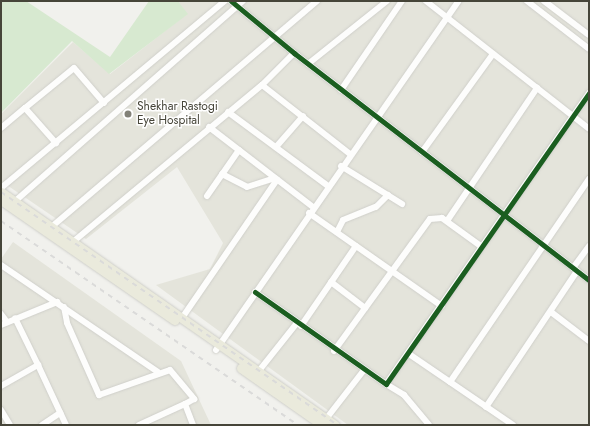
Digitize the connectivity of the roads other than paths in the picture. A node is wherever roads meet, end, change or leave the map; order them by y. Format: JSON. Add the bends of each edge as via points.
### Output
{"nodes":[{"id":1,"x":225,"y":1,"type":"edge"},
{"id":2,"x":231,"y":1,"type":"edge"},
{"id":3,"x":243,"y":1,"type":"edge"},
{"id":4,"x":317,"y":1,"type":"edge"},
{"id":5,"x":387,"y":1,"type":"edge"},
{"id":6,"x":402,"y":1,"type":"edge"},
{"id":7,"x":426,"y":1,"type":"edge"},
{"id":8,"x":459,"y":1,"type":"edge"},
{"id":9,"x":527,"y":1,"type":"edge"},
{"id":10,"x":544,"y":1,"type":"edge"},
{"id":11,"x":236,"y":6,"type":"junction"},
{"id":12,"x":447,"y":17,"type":"junction"},
{"id":13,"x":589,"y":35,"type":"edge"},
{"id":14,"x":273,"y":36,"type":"junction"},
{"id":15,"x":589,"y":49,"type":"edge"},
{"id":16,"x":294,"y":53,"type":"junction"},
{"id":17,"x":493,"y":54,"type":"junction"},
{"id":18,"x":308,"y":64,"type":"junction"},
{"id":19,"x":262,"y":85,"type":"junction"},
{"id":20,"x":537,"y":88,"type":"junction"},
{"id":21,"x":341,"y":90,"type":"junction"},
{"id":22,"x":589,"y":93,"type":"edge"},
{"id":23,"x":104,"y":103,"type":"junction"},
{"id":24,"x":25,"y":108,"type":"junction"},
{"id":25,"x":228,"y":112,"type":"junction"},
{"id":26,"x":302,"y":116,"type":"junction"},
{"id":27,"x":376,"y":116,"type":"junction"},
{"id":28,"x":574,"y":117,"type":"junction"},
{"id":29,"x":209,"y":127,"type":"junction"},
{"id":30,"x":1,"y":128,"type":"edge"},
{"id":31,"x":589,"y":129,"type":"edge"},
{"id":32,"x":56,"y":143,"type":"junction"},
{"id":33,"x":276,"y":147,"type":"junction"},
{"id":34,"x":239,"y":150,"type":"junction"},
{"id":35,"x":422,"y":152,"type":"junction"},
{"id":36,"x":350,"y":154,"type":"junction"},
{"id":37,"x":341,"y":166,"type":"junction"},
{"id":38,"x":222,"y":174,"type":"junction"},
{"id":39,"x":276,"y":179,"type":"junction"},
{"id":40,"x":589,"y":180,"type":"edge"},
{"id":41,"x":328,"y":186,"type":"junction"},
{"id":42,"x":468,"y":187,"type":"junction"},
{"id":43,"x":1,"y":188,"type":"edge"},
{"id":44,"x":583,"y":189,"type":"junction"},
{"id":45,"x":1,"y":192,"type":"edge"},
{"id":46,"x":589,"y":193,"type":"edge"},
{"id":47,"x":388,"y":195,"type":"junction"},
{"id":48,"x":207,"y":196,"type":"dead end"},
{"id":49,"x":1,"y":200,"type":"edge"},
{"id":50,"x":12,"y":204,"type":"junction"},
{"id":51,"x":402,"y":204,"type":"dead end"},
{"id":52,"x":313,"y":207,"type":"junction"},
{"id":53,"x":309,"y":213,"type":"junction"},
{"id":54,"x":504,"y":215,"type":"junction"},
{"id":55,"x":447,"y":221,"type":"junction"},
{"id":56,"x":49,"y":229,"type":"junction"},
{"id":57,"x":337,"y":232,"type":"junction"},
{"id":58,"x":74,"y":241,"type":"junction"},
{"id":59,"x":356,"y":246,"type":"junction"},
{"id":60,"x":544,"y":246,"type":"junction"},
{"id":61,"x":589,"y":246,"type":"edge"},
{"id":62,"x":482,"y":247,"type":"junction"},
{"id":63,"x":1,"y":265,"type":"edge"},
{"id":64,"x":575,"y":270,"type":"junction"},
{"id":65,"x":393,"y":272,"type":"junction"},
{"id":66,"x":589,"y":280,"type":"edge"},
{"id":67,"x":331,"y":282,"type":"junction"},
{"id":68,"x":255,"y":292,"type":"junction"},
{"id":69,"x":57,"y":302,"type":"junction"},
{"id":70,"x":442,"y":306,"type":"junction"},
{"id":71,"x":64,"y":307,"type":"junction"},
{"id":72,"x":365,"y":308,"type":"junction"},
{"id":73,"x":551,"y":312,"type":"junction"},
{"id":74,"x":1,"y":314,"type":"edge"},
{"id":75,"x":15,"y":318,"type":"junction"},
{"id":76,"x":182,"y":318,"type":"junction"},
{"id":77,"x":4,"y":323,"type":"edge"},
{"id":78,"x":299,"y":324,"type":"junction"},
{"id":79,"x":589,"y":341,"type":"edge"},
{"id":80,"x":217,"y":347,"type":"junction"},
{"id":81,"x":334,"y":350,"type":"junction"},
{"id":82,"x":409,"y":354,"type":"junction"},
{"id":83,"x":38,"y":365,"type":"junction"},
{"id":84,"x":364,"y":370,"type":"junction"},
{"id":85,"x":158,"y":372,"type":"junction"},
{"id":86,"x":258,"y":372,"type":"junction"},
{"id":87,"x":450,"y":382,"type":"junction"},
{"id":88,"x":386,"y":384,"type":"junction"},
{"id":89,"x":1,"y":386,"type":"edge"},
{"id":90,"x":185,"y":404,"type":"junction"},
{"id":91,"x":486,"y":407,"type":"junction"},
{"id":92,"x":1,"y":410,"type":"edge"},
{"id":93,"x":60,"y":413,"type":"junction"},
{"id":94,"x":324,"y":422,"type":"edge"},
{"id":95,"x":10,"y":425,"type":"edge"},
{"id":96,"x":42,"y":425,"type":"edge"},
{"id":97,"x":66,"y":425,"type":"edge"},
{"id":98,"x":139,"y":425,"type":"edge"},
{"id":99,"x":193,"y":425,"type":"edge"},
{"id":100,"x":335,"y":425,"type":"edge"},
{"id":101,"x":429,"y":425,"type":"edge"},
{"id":102,"x":513,"y":425,"type":"edge"}],
"edges":[{"from":1,"to":23,"type":"street"},
{"from":2,"to":11,"type":"street"},
{"from":3,"to":11,"type":"street"},
{"from":4,"to":14,"type":"street"},
{"from":5,"to":18,"type":"street"},
{"from":6,"to":21,"type":"street"},
{"from":7,"to":12,"type":"street"},
{"from":8,"to":12,"type":"street"},
{"from":9,"to":15,"type":"street"},
{"from":10,"to":13,"type":"street"},
{"from":11,"to":14,"type":"street"},
{"from":11,"to":50,"type":"street"},
{"from":12,"to":17,"type":"street"},
{"from":12,"to":27,"type":"street"},
{"from":14,"to":16,"type":"street"},
{"from":14,"to":56,"type":"street"},
{"from":16,"to":18,"type":"street"},
{"from":16,"to":19,"type":"street"},
{"from":17,"to":20,"type":"street"},
{"from":17,"to":35,"type":"street"},
{"from":18,"to":21,"type":"street"},
{"from":19,"to":25,"type":"street"},
{"from":19,"to":26,"type":"street"},
{"from":20,"to":28,"type":"street"},
{"from":20,"to":42,"type":"street"},
{"from":21,"to":27,"type":"street"},
{"from":22,"to":28,"type":"street"},
{"from":23,"to":24,"type":"street","via":[[74,68]]},
{"from":23,"to":32,"type":"street"},
{"from":24,"to":30,"type":"street"},
{"from":24,"to":32,"type":"street"},
{"from":25,"to":29,"type":"street"},
{"from":25,"to":33,"type":"street"},
{"from":26,"to":33,"type":"street"},
{"from":26,"to":36,"type":"street"},
{"from":27,"to":35,"type":"street"},
{"from":27,"to":36,"type":"street"},
{"from":28,"to":31,"type":"street"},
{"from":28,"to":54,"type":"street"},
{"from":29,"to":34,"type":"street"},
{"from":29,"to":58,"type":"street"},
{"from":32,"to":43,"type":"street"},
{"from":33,"to":41,"type":"street"},
{"from":34,"to":38,"type":"street"},
{"from":34,"to":39,"type":"street"},
{"from":35,"to":42,"type":"street"},
{"from":36,"to":37,"type":"street"},
{"from":37,"to":41,"type":"street"},
{"from":37,"to":47,"type":"street"},
{"from":38,"to":39,"type":"street","via":[[247,187]]},
{"from":38,"to":48,"type":"street"},
{"from":39,"to":52,"type":"street"},
{"from":39,"to":76,"type":"street"},
{"from":40,"to":44,"type":"street"},
{"from":41,"to":52,"type":"street"},
{"from":42,"to":54,"type":"street"},
{"from":42,"to":55,"type":"street"},
{"from":44,"to":46,"type":"street"},
{"from":44,"to":60,"type":"street"},
{"from":45,"to":50,"type":"highway"},
{"from":47,"to":51,"type":"street"},
{"from":47,"to":57,"type":"street","via":[[376,207],[343,220]]},
{"from":49,"to":50,"type":"highway"},
{"from":50,"to":56,"type":"highway"},
{"from":52,"to":53,"type":"street"},
{"from":53,"to":57,"type":"street"},
{"from":53,"to":68,"type":"street"},
{"from":54,"to":60,"type":"street"},
{"from":54,"to":62,"type":"street"},
{"from":55,"to":62,"type":"street"},
{"from":55,"to":65,"type":"street","via":[[436,217],[430,219]]},
{"from":56,"to":58,"type":"highway"},
{"from":56,"to":80,"type":"highway"},
{"from":57,"to":59,"type":"street"},
{"from":58,"to":76,"type":"highway"},
{"from":59,"to":65,"type":"street"},
{"from":59,"to":67,"type":"street"},
{"from":60,"to":64,"type":"street"},
{"from":60,"to":87,"type":"street"},
{"from":61,"to":64,"type":"street"},
{"from":62,"to":70,"type":"street"},
{"from":63,"to":69,"type":"street"},
{"from":64,"to":66,"type":"street"},
{"from":64,"to":73,"type":"street"},
{"from":65,"to":70,"type":"street"},
{"from":65,"to":72,"type":"street"},
{"from":67,"to":72,"type":"street"},
{"from":67,"to":78,"type":"street"},
{"from":68,"to":78,"type":"street"},
{"from":68,"to":80,"type":"street"},
{"from":69,"to":71,"type":"street"},
{"from":69,"to":75,"type":"street"},
{"from":70,"to":82,"type":"street"},
{"from":71,"to":85,"type":"street"},
{"from":71,"to":85,"type":"street","via":[[67,323],[99,395]]},
{"from":72,"to":81,"type":"street"},
{"from":73,"to":79,"type":"street"},
{"from":73,"to":91,"type":"street"},
{"from":74,"to":77,"type":"street"},
{"from":75,"to":77,"type":"street"},
{"from":75,"to":83,"type":"street"},
{"from":76,"to":80,"type":"highway"},
{"from":78,"to":81,"type":"street"},
{"from":78,"to":86,"type":"street"},
{"from":80,"to":86,"type":"highway"},
{"from":80,"to":94,"type":"highway"},
{"from":81,"to":84,"type":"street"},
{"from":82,"to":87,"type":"street"},
{"from":82,"to":88,"type":"street"},
{"from":83,"to":89,"type":"street"},
{"from":83,"to":93,"type":"street"},
{"from":84,"to":88,"type":"street"},
{"from":84,"to":94,"type":"street"},
{"from":85,"to":90,"type":"street","via":[[170,370],[184,385],[194,400]]},
{"from":86,"to":94,"type":"highway"},
{"from":87,"to":91,"type":"street"},
{"from":88,"to":101,"type":"street","via":[[404,395]]},
{"from":90,"to":98,"type":"street"},
{"from":90,"to":99,"type":"street"},
{"from":91,"to":102,"type":"street"},
{"from":92,"to":95,"type":"street"},
{"from":93,"to":96,"type":"street"},
{"from":93,"to":97,"type":"street"},
{"from":94,"to":100,"type":"highway"}]}
